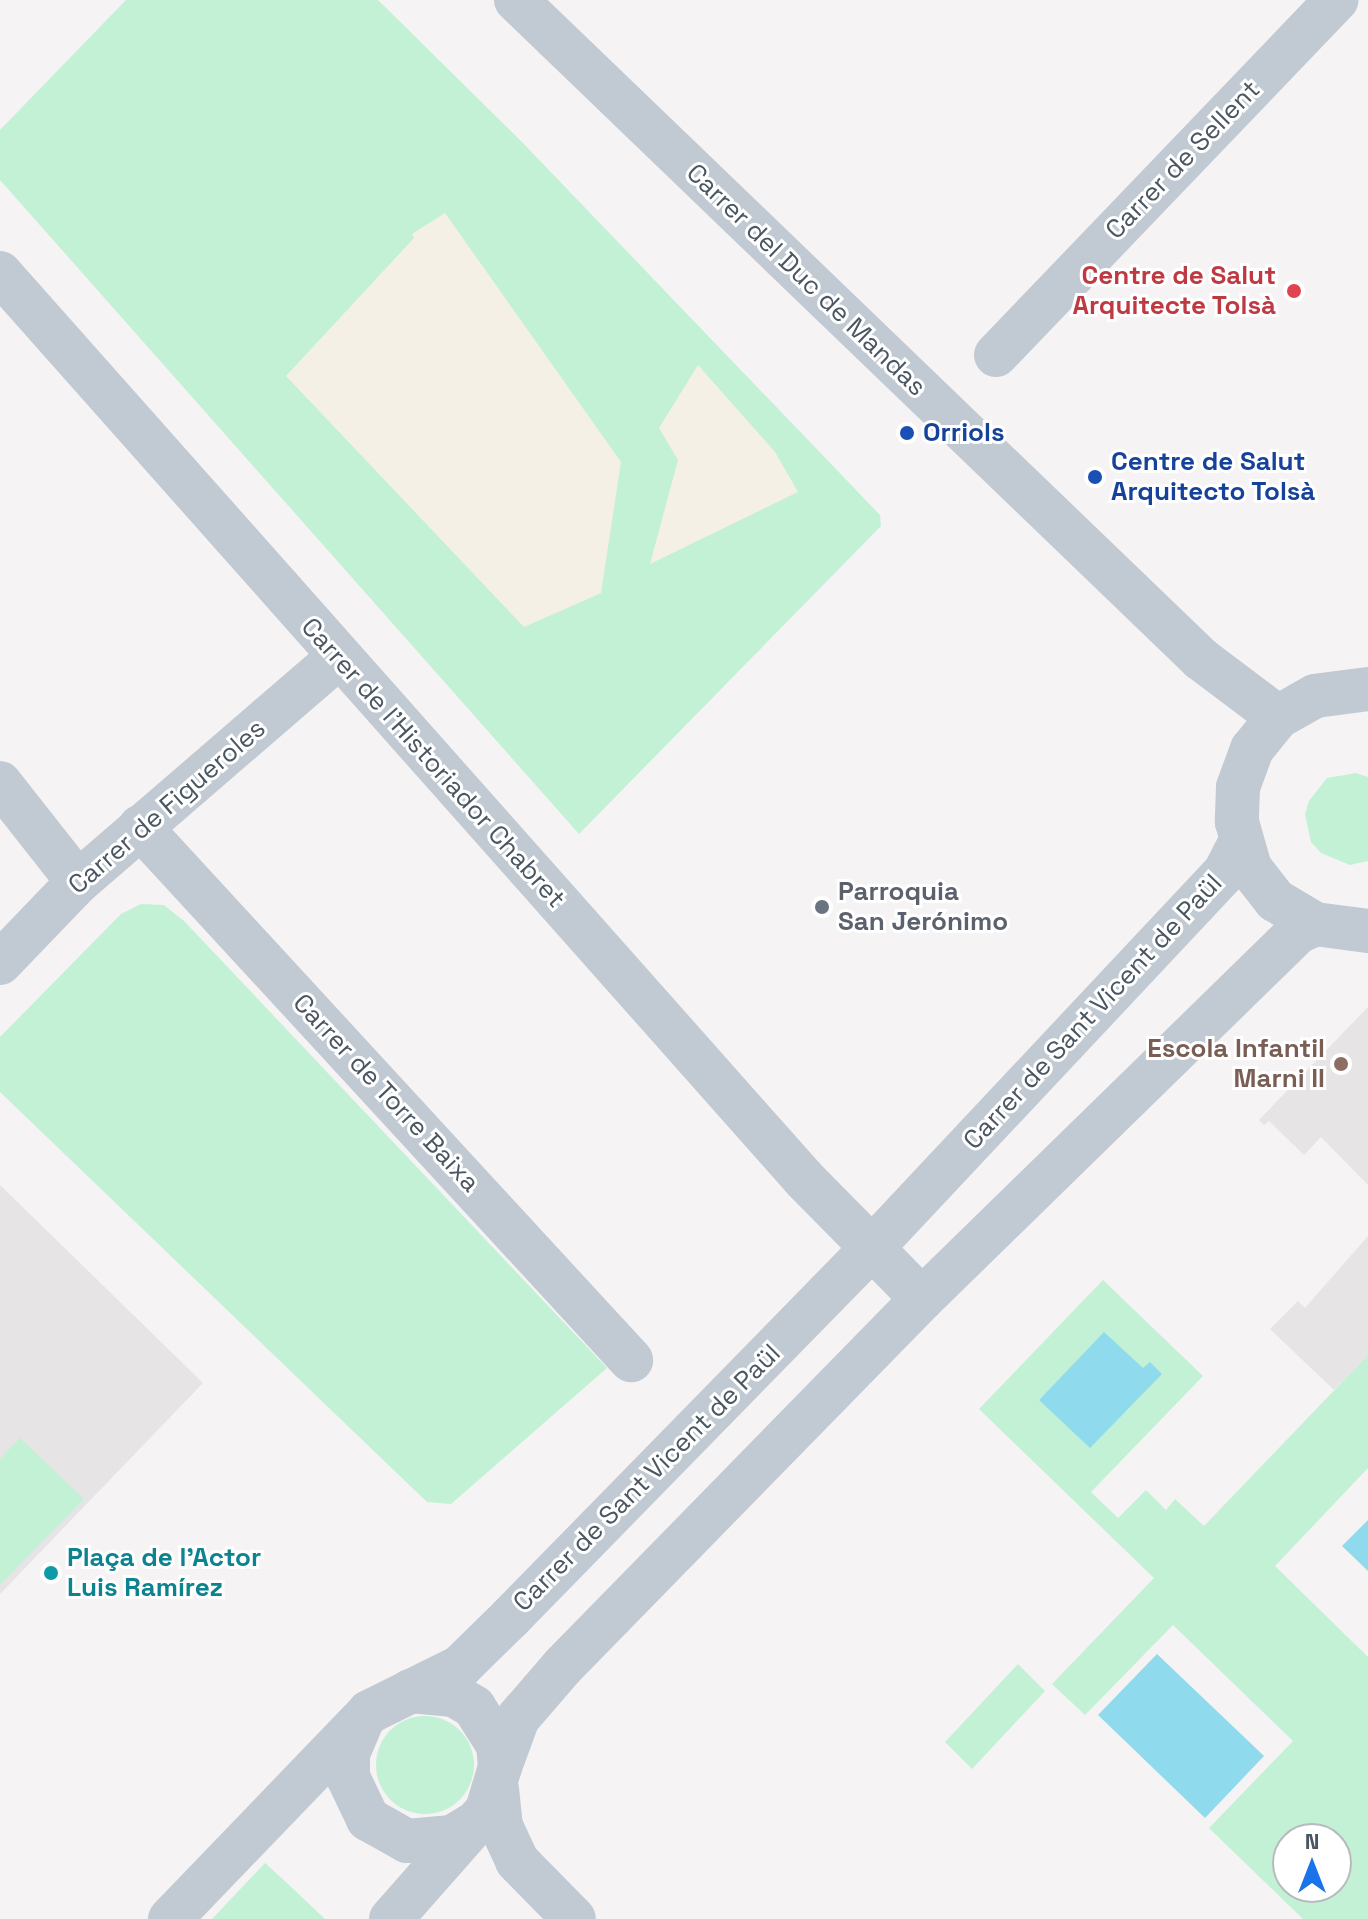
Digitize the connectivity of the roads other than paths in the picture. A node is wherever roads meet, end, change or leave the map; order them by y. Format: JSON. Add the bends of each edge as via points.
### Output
{"nodes":[{"id":1,"x":516,"y":0,"type":"edge"},
{"id":2,"x":1337,"y":0,"type":"edge"},
{"id":3,"x":0,"y":273,"type":"edge"},
{"id":4,"x":996,"y":355,"type":"dead end"},
{"id":5,"x":339,"y":657,"type":"junction"},
{"id":6,"x":1364,"y":684,"type":"edge"},
{"id":7,"x":1278,"y":717,"type":"junction"},
{"id":8,"x":0,"y":783,"type":"edge"},
{"id":9,"x":140,"y":827,"type":"junction"},
{"id":10,"x":1241,"y":840,"type":"junction"},
{"id":11,"x":78,"y":882,"type":"junction"},
{"id":12,"x":1315,"y":924,"type":"junction"},
{"id":13,"x":1368,"y":931,"type":"edge"},
{"id":14,"x":0,"y":963,"type":"edge"},
{"id":15,"x":872,"y":1248,"type":"junction"},
{"id":16,"x":922,"y":1299,"type":"junction"},
{"id":17,"x":631,"y":1360,"type":"dead end"},
{"id":18,"x":410,"y":1691,"type":"junction"},
{"id":19,"x":369,"y":1712,"type":"junction"},
{"id":20,"x":498,"y":1778,"type":"junction"},
{"id":21,"x":472,"y":1825,"type":"junction"},
{"id":22,"x":170,"y":1919,"type":"edge"},
{"id":23,"x":391,"y":1919,"type":"edge"},
{"id":24,"x":574,"y":1919,"type":"edge"}],
"edges":[{"from":1,"to":7,"type":"street","name":"Carrer del Duc de Mandas","via":[[1201,659]]},
{"from":2,"to":4,"type":"street","name":"Carrer de Sellent"},
{"from":3,"to":5,"type":"street","name":"Carrer de l'Historiador Chabret"},
{"from":5,"to":9,"type":"street","name":"Carrer de Figueroles"},
{"from":5,"to":15,"type":"street","name":"Carrer de l'Historiador Chabret","via":[[804,1179]]},
{"from":6,"to":7,"type":"street","via":[[1315,696]]},
{"from":7,"to":10,"type":"street","via":[[1252,749],[1238,787]]},
{"from":8,"to":11,"type":"street"},
{"from":9,"to":11,"type":"street","name":"Carrer de Figueroles"},
{"from":9,"to":17,"type":"street","name":"Carrer de Torre Baixa"},
{"from":10,"to":12,"type":"street","via":[[1250,868],[1275,900]]},
{"from":10,"to":15,"type":"street","name":"Carrer de Sant Vicent de Paül","via":[[1216,883]]},
{"from":11,"to":14,"type":"street","name":"Carrer de Figueroles"},
{"from":12,"to":13,"type":"street"},
{"from":12,"to":16,"type":"street","via":[[1298,932]]},
{"from":15,"to":16,"type":"street"},
{"from":15,"to":18,"type":"street","name":"Carrer de Sant Vicent de Paül","via":[[460,1667]]},
{"from":16,"to":20,"type":"street","via":[[562,1667],[518,1718]]},
{"from":18,"to":19,"type":"street","name":"Carrer de Sant Vicent de Paül"},
{"from":18,"to":20,"type":"street","via":[[454,1695],[474,1707],[488,1724]]},
{"from":19,"to":21,"type":"street","via":[[348,1753],[348,1777],[368,1819],[407,1841],[452,1837]]},
{"from":19,"to":22,"type":"street","name":"Carrer de Sant Vicent de Paül"},
{"from":20,"to":21,"type":"street","via":[[487,1810]]},
{"from":20,"to":24,"type":"street","via":[[501,1826],[517,1861]]},
{"from":21,"to":23,"type":"street"}]}
